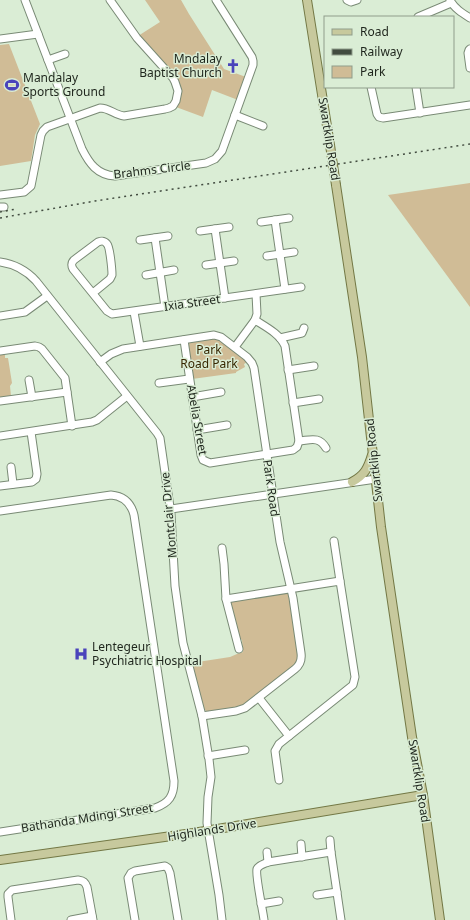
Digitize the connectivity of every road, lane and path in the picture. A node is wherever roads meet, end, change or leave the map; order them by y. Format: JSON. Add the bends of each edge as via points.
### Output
{"nodes":[{"id":1,"x":25,"y":0,"type":"edge"},
{"id":2,"x":110,"y":0,"type":"edge"},
{"id":3,"x":217,"y":0,"type":"edge"},
{"id":4,"x":307,"y":0,"type":"edge"},
{"id":5,"x":450,"y":1,"type":"edge"},
{"id":6,"x":420,"y":16,"type":"edge"},
{"id":7,"x":470,"y":18,"type":"edge"},
{"id":8,"x":38,"y":34,"type":"junction"},
{"id":9,"x":0,"y":39,"type":"edge"},
{"id":10,"x":470,"y":49,"type":"edge"},
{"id":11,"x":65,"y":54,"type":"dead end"},
{"id":12,"x":48,"y":60,"type":"junction"},
{"id":13,"x":470,"y":68,"type":"edge"},
{"id":14,"x":371,"y":88,"type":"edge"},
{"id":15,"x":416,"y":88,"type":"edge"},
{"id":16,"x":470,"y":106,"type":"edge"},
{"id":17,"x":420,"y":113,"type":"junction"},
{"id":18,"x":235,"y":115,"type":"junction"},
{"id":19,"x":70,"y":118,"type":"junction"},
{"id":20,"x":263,"y":126,"type":"dead end"},
{"id":21,"x":0,"y":195,"type":"edge"},
{"id":22,"x":289,"y":218,"type":"dead end"},
{"id":23,"x":275,"y":220,"type":"junction"},
{"id":24,"x":261,"y":222,"type":"dead end"},
{"id":25,"x":228,"y":227,"type":"dead end"},
{"id":26,"x":215,"y":229,"type":"junction"},
{"id":27,"x":200,"y":231,"type":"dead end"},
{"id":28,"x":168,"y":236,"type":"dead end"},
{"id":29,"x":154,"y":238,"type":"junction"},
{"id":30,"x":140,"y":240,"type":"dead end"},
{"id":31,"x":294,"y":252,"type":"dead end"},
{"id":32,"x":280,"y":254,"type":"junction"},
{"id":33,"x":267,"y":256,"type":"dead end"},
{"id":34,"x":234,"y":261,"type":"dead end"},
{"id":35,"x":0,"y":262,"type":"edge"},
{"id":36,"x":220,"y":263,"type":"junction"},
{"id":37,"x":206,"y":265,"type":"dead end"},
{"id":38,"x":174,"y":270,"type":"dead end"},
{"id":39,"x":160,"y":272,"type":"junction"},
{"id":40,"x":146,"y":274,"type":"dead end"},
{"id":41,"x":301,"y":287,"type":"dead end"},
{"id":42,"x":285,"y":289,"type":"junction"},
{"id":43,"x":93,"y":293,"type":"junction"},
{"id":44,"x":256,"y":294,"type":"junction"},
{"id":45,"x":48,"y":296,"type":"junction"},
{"id":46,"x":225,"y":298,"type":"junction"},
{"id":47,"x":165,"y":307,"type":"junction"},
{"id":48,"x":134,"y":312,"type":"junction"},
{"id":49,"x":0,"y":316,"type":"edge"},
{"id":50,"x":256,"y":320,"type":"junction"},
{"id":51,"x":304,"y":328,"type":"dead end"},
{"id":52,"x":280,"y":338,"type":"junction"},
{"id":53,"x":184,"y":340,"type":"junction"},
{"id":54,"x":140,"y":346,"type":"junction"},
{"id":55,"x":235,"y":347,"type":"junction"},
{"id":56,"x":0,"y":351,"type":"edge"},
{"id":57,"x":100,"y":362,"type":"junction"},
{"id":58,"x":314,"y":366,"type":"dead end"},
{"id":59,"x":288,"y":370,"type":"junction"},
{"id":60,"x":189,"y":379,"type":"junction"},
{"id":61,"x":29,"y":380,"type":"dead end"},
{"id":62,"x":159,"y":382,"type":"dead end"},
{"id":63,"x":67,"y":392,"type":"junction"},
{"id":64,"x":221,"y":392,"type":"dead end"},
{"id":65,"x":127,"y":396,"type":"junction"},
{"id":66,"x":192,"y":396,"type":"junction"},
{"id":67,"x":32,"y":397,"type":"junction"},
{"id":68,"x":319,"y":399,"type":"dead end"},
{"id":69,"x":0,"y":401,"type":"edge"},
{"id":70,"x":293,"y":403,"type":"junction"},
{"id":71,"x":227,"y":425,"type":"dead end"},
{"id":72,"x":72,"y":426,"type":"junction"},
{"id":73,"x":197,"y":430,"type":"junction"},
{"id":74,"x":31,"y":432,"type":"junction"},
{"id":75,"x":0,"y":436,"type":"edge"},
{"id":76,"x":300,"y":441,"type":"junction"},
{"id":77,"x":326,"y":448,"type":"dead end"},
{"id":78,"x":373,"y":452,"type":"junction"},
{"id":79,"x":266,"y":454,"type":"junction"},
{"id":80,"x":11,"y":467,"type":"dead end"},
{"id":81,"x":376,"y":478,"type":"junction"},
{"id":82,"x":352,"y":482,"type":"junction"},
{"id":83,"x":13,"y":484,"type":"junction"},
{"id":84,"x":0,"y":486,"type":"edge"},
{"id":85,"x":272,"y":494,"type":"junction"},
{"id":86,"x":171,"y":509,"type":"junction"},
{"id":87,"x":0,"y":511,"type":"edge"},
{"id":88,"x":334,"y":541,"type":"dead end"},
{"id":89,"x":222,"y":548,"type":"dead end"},
{"id":90,"x":340,"y":581,"type":"junction"},
{"id":91,"x":291,"y":589,"type":"junction"},
{"id":92,"x":226,"y":599,"type":"junction"},
{"id":93,"x":239,"y":649,"type":"dead end"},
{"id":94,"x":259,"y":698,"type":"junction"},
{"id":95,"x":202,"y":716,"type":"junction"},
{"id":96,"x":289,"y":736,"type":"junction"},
{"id":97,"x":245,"y":750,"type":"dead end"},
{"id":98,"x":208,"y":756,"type":"junction"},
{"id":99,"x":279,"y":780,"type":"dead end"},
{"id":100,"x":423,"y":795,"type":"junction"},
{"id":101,"x":208,"y":830,"type":"junction"},
{"id":102,"x":0,"y":832,"type":"edge"},
{"id":103,"x":330,"y":840,"type":"dead end"},
{"id":104,"x":301,"y":844,"type":"dead end"},
{"id":105,"x":267,"y":852,"type":"dead end"},
{"id":106,"x":331,"y":852,"type":"junction"},
{"id":107,"x":302,"y":857,"type":"junction"},
{"id":108,"x":0,"y":860,"type":"edge"},
{"id":109,"x":268,"y":862,"type":"junction"},
{"id":110,"x":337,"y":892,"type":"junction"},
{"id":111,"x":317,"y":895,"type":"dead end"},
{"id":112,"x":279,"y":901,"type":"dead end"},
{"id":113,"x":261,"y":904,"type":"junction"},
{"id":114,"x":92,"y":918,"type":"edge"},
{"id":115,"x":11,"y":920,"type":"edge"},
{"id":116,"x":71,"y":920,"type":"edge"},
{"id":117,"x":135,"y":920,"type":"edge"},
{"id":118,"x":178,"y":920,"type":"edge"},
{"id":119,"x":222,"y":920,"type":"edge"},
{"id":120,"x":264,"y":920,"type":"edge"},
{"id":121,"x":341,"y":920,"type":"edge"},
{"id":122,"x":440,"y":920,"type":"edge"}],
"edges":[{"from":1,"to":8,"type":"street","name":"Brahms Circle"},
{"from":2,"to":19,"type":"street","via":[[136,38],[175,82],[178,91],[176,101],[169,108],[150,112],[120,115],[100,108]]},
{"from":3,"to":18,"type":"street","name":"Brahms Circle","via":[[253,59]]},
{"from":4,"to":78,"type":"main road","name":"Swartklip Road","bridge":true,"via":[[362,357]]},
{"from":5,"to":6,"type":"street"},
{"from":5,"to":7,"type":"street"},
{"from":8,"to":9,"type":"street"},
{"from":8,"to":12,"type":"street","name":"Brahms Circle"},
{"from":10,"to":13,"type":"street"},
{"from":11,"to":12,"type":"street"},
{"from":12,"to":19,"type":"street","name":"Brahms Circle"},
{"from":14,"to":17,"type":"street","via":[[379,117]]},
{"from":15,"to":17,"type":"street"},
{"from":16,"to":17,"type":"street"},
{"from":18,"to":19,"type":"street","name":"Brahms Circle","via":[[222,151],[212,161],[115,176],[99,172],[90,164]]},
{"from":18,"to":20,"type":"street"},
{"from":19,"to":21,"type":"street","via":[[47,127],[41,133],[32,184],[29,188],[24,192]]},
{"from":22,"to":23,"type":"street"},
{"from":23,"to":24,"type":"street"},
{"from":23,"to":32,"type":"street"},
{"from":25,"to":26,"type":"street"},
{"from":26,"to":27,"type":"street"},
{"from":26,"to":36,"type":"street"},
{"from":28,"to":29,"type":"street"},
{"from":29,"to":30,"type":"street"},
{"from":29,"to":39,"type":"street"},
{"from":31,"to":32,"type":"street"},
{"from":32,"to":33,"type":"street"},
{"from":32,"to":42,"type":"street"},
{"from":34,"to":36,"type":"street"},
{"from":35,"to":45,"type":"street","name":"Montclair Drive","via":[[23,270]]},
{"from":36,"to":37,"type":"street"},
{"from":36,"to":46,"type":"street"},
{"from":38,"to":39,"type":"street"},
{"from":39,"to":40,"type":"street"},
{"from":39,"to":47,"type":"street"},
{"from":41,"to":42,"type":"street","name":"Ixia Street"},
{"from":42,"to":44,"type":"street","name":"Ixia Street"},
{"from":43,"to":43,"type":"street","name":"Ixia Street","via":[[112,275],[108,246],[103,241],[98,242],[72,263],[73,269]]},
{"from":43,"to":48,"type":"street","name":"Ixia Street","via":[[110,313]]},
{"from":44,"to":46,"type":"street","name":"Ixia Street"},
{"from":44,"to":50,"type":"street"},
{"from":45,"to":49,"type":"street","via":[[25,312]]},
{"from":45,"to":57,"type":"street","name":"Montclair Drive"},
{"from":46,"to":47,"type":"street","name":"Ixia Street"},
{"from":47,"to":48,"type":"street","name":"Ixia Street"},
{"from":48,"to":54,"type":"street"},
{"from":50,"to":52,"type":"street"},
{"from":50,"to":55,"type":"street"},
{"from":51,"to":52,"type":"street","via":[[302,332]]},
{"from":52,"to":59,"type":"street","via":[[285,346]]},
{"from":53,"to":54,"type":"street","name":"Park Road"},
{"from":53,"to":55,"type":"street","name":"Park Road","via":[[216,335]]},
{"from":53,"to":60,"type":"street","name":"Abelia Street"},
{"from":54,"to":57,"type":"street","name":"Park Road","via":[[123,348]]},
{"from":55,"to":79,"type":"street","name":"Park Road","via":[[250,360],[254,368]]},
{"from":56,"to":63,"type":"street","via":[[35,346],[40,348],[64,377]]},
{"from":57,"to":65,"type":"street","name":"Montclair Drive"},
{"from":58,"to":59,"type":"street"},
{"from":59,"to":70,"type":"street"},
{"from":60,"to":62,"type":"street"},
{"from":60,"to":66,"type":"street","name":"Abelia Street"},
{"from":61,"to":67,"type":"street"},
{"from":63,"to":67,"type":"street"},
{"from":63,"to":72,"type":"street"},
{"from":64,"to":66,"type":"street"},
{"from":65,"to":72,"type":"street","via":[[94,421]]},
{"from":65,"to":86,"type":"street","name":"Montclair Drive","via":[[160,438]]},
{"from":66,"to":73,"type":"street","name":"Abelia Street"},
{"from":67,"to":69,"type":"street"},
{"from":68,"to":70,"type":"street"},
{"from":70,"to":76,"type":"street"},
{"from":71,"to":73,"type":"street"},
{"from":72,"to":74,"type":"street"},
{"from":73,"to":79,"type":"street","name":"Abelia Street","via":[[201,457],[208,462]]},
{"from":74,"to":75,"type":"street"},
{"from":74,"to":83,"type":"street","via":[[37,476],[34,481]]},
{"from":76,"to":77,"type":"street","via":[[319,440]]},
{"from":76,"to":79,"type":"street","name":"Abelia Street","via":[[293,450]]},
{"from":78,"to":81,"type":"main road","name":"Swartklip Road"},
{"from":78,"to":82,"type":"main road","via":[[367,468]]},
{"from":79,"to":85,"type":"street","name":"Park Road"},
{"from":80,"to":83,"type":"street"},
{"from":81,"to":82,"type":"street"},
{"from":81,"to":100,"type":"main road","name":"Swartklip Road","via":[[412,737]]},
{"from":82,"to":85,"type":"street"},
{"from":83,"to":84,"type":"street"},
{"from":85,"to":86,"type":"street"},
{"from":85,"to":91,"type":"street","name":"Park Road"},
{"from":86,"to":95,"type":"street","name":"Montclair Drive","via":[[174,586],[183,643]]},
{"from":87,"to":102,"type":"street","name":"Bathanda Mdingi Street","via":[[111,495],[123,498],[132,507],[174,780],[170,799],[162,806]]},
{"from":88,"to":90,"type":"street"},
{"from":89,"to":92,"type":"street"},
{"from":90,"to":91,"type":"street"},
{"from":90,"to":96,"type":"street","via":[[354,683]]},
{"from":91,"to":92,"type":"street"},
{"from":91,"to":94,"type":"street","name":"Park Road","via":[[300,661],[295,669]]},
{"from":92,"to":93,"type":"street"},
{"from":94,"to":95,"type":"street","name":"Park Road","via":[[242,710]]},
{"from":94,"to":96,"type":"street"},
{"from":95,"to":98,"type":"street","name":"Montclair Drive"},
{"from":96,"to":99,"type":"street","via":[[275,751]]},
{"from":97,"to":98,"type":"street"},
{"from":98,"to":101,"type":"street","name":"Montclair Drive","via":[[211,777]]},
{"from":100,"to":101,"type":"main road","name":"Highlands Drive"},
{"from":100,"to":122,"type":"main road","name":"Swartklip Road"},
{"from":101,"to":108,"type":"main road","name":"Highlands Drive"},
{"from":101,"to":119,"type":"street","name":"Montclair Drive"},
{"from":103,"to":106,"type":"street"},
{"from":104,"to":107,"type":"street"},
{"from":105,"to":109,"type":"street"},
{"from":106,"to":107,"type":"street"},
{"from":106,"to":110,"type":"street"},
{"from":107,"to":109,"type":"street"},
{"from":109,"to":113,"type":"street","via":[[259,866],[257,871]]},
{"from":110,"to":111,"type":"street"},
{"from":110,"to":121,"type":"street"},
{"from":112,"to":113,"type":"street"},
{"from":113,"to":120,"type":"street"},
{"from":114,"to":115,"type":"street","via":[[87,887],[85,882],[78,880],[12,890],[8,894]]},
{"from":114,"to":116,"type":"street"},
{"from":117,"to":118,"type":"street","via":[[129,875],[135,871],[165,866],[170,872]]}]}
